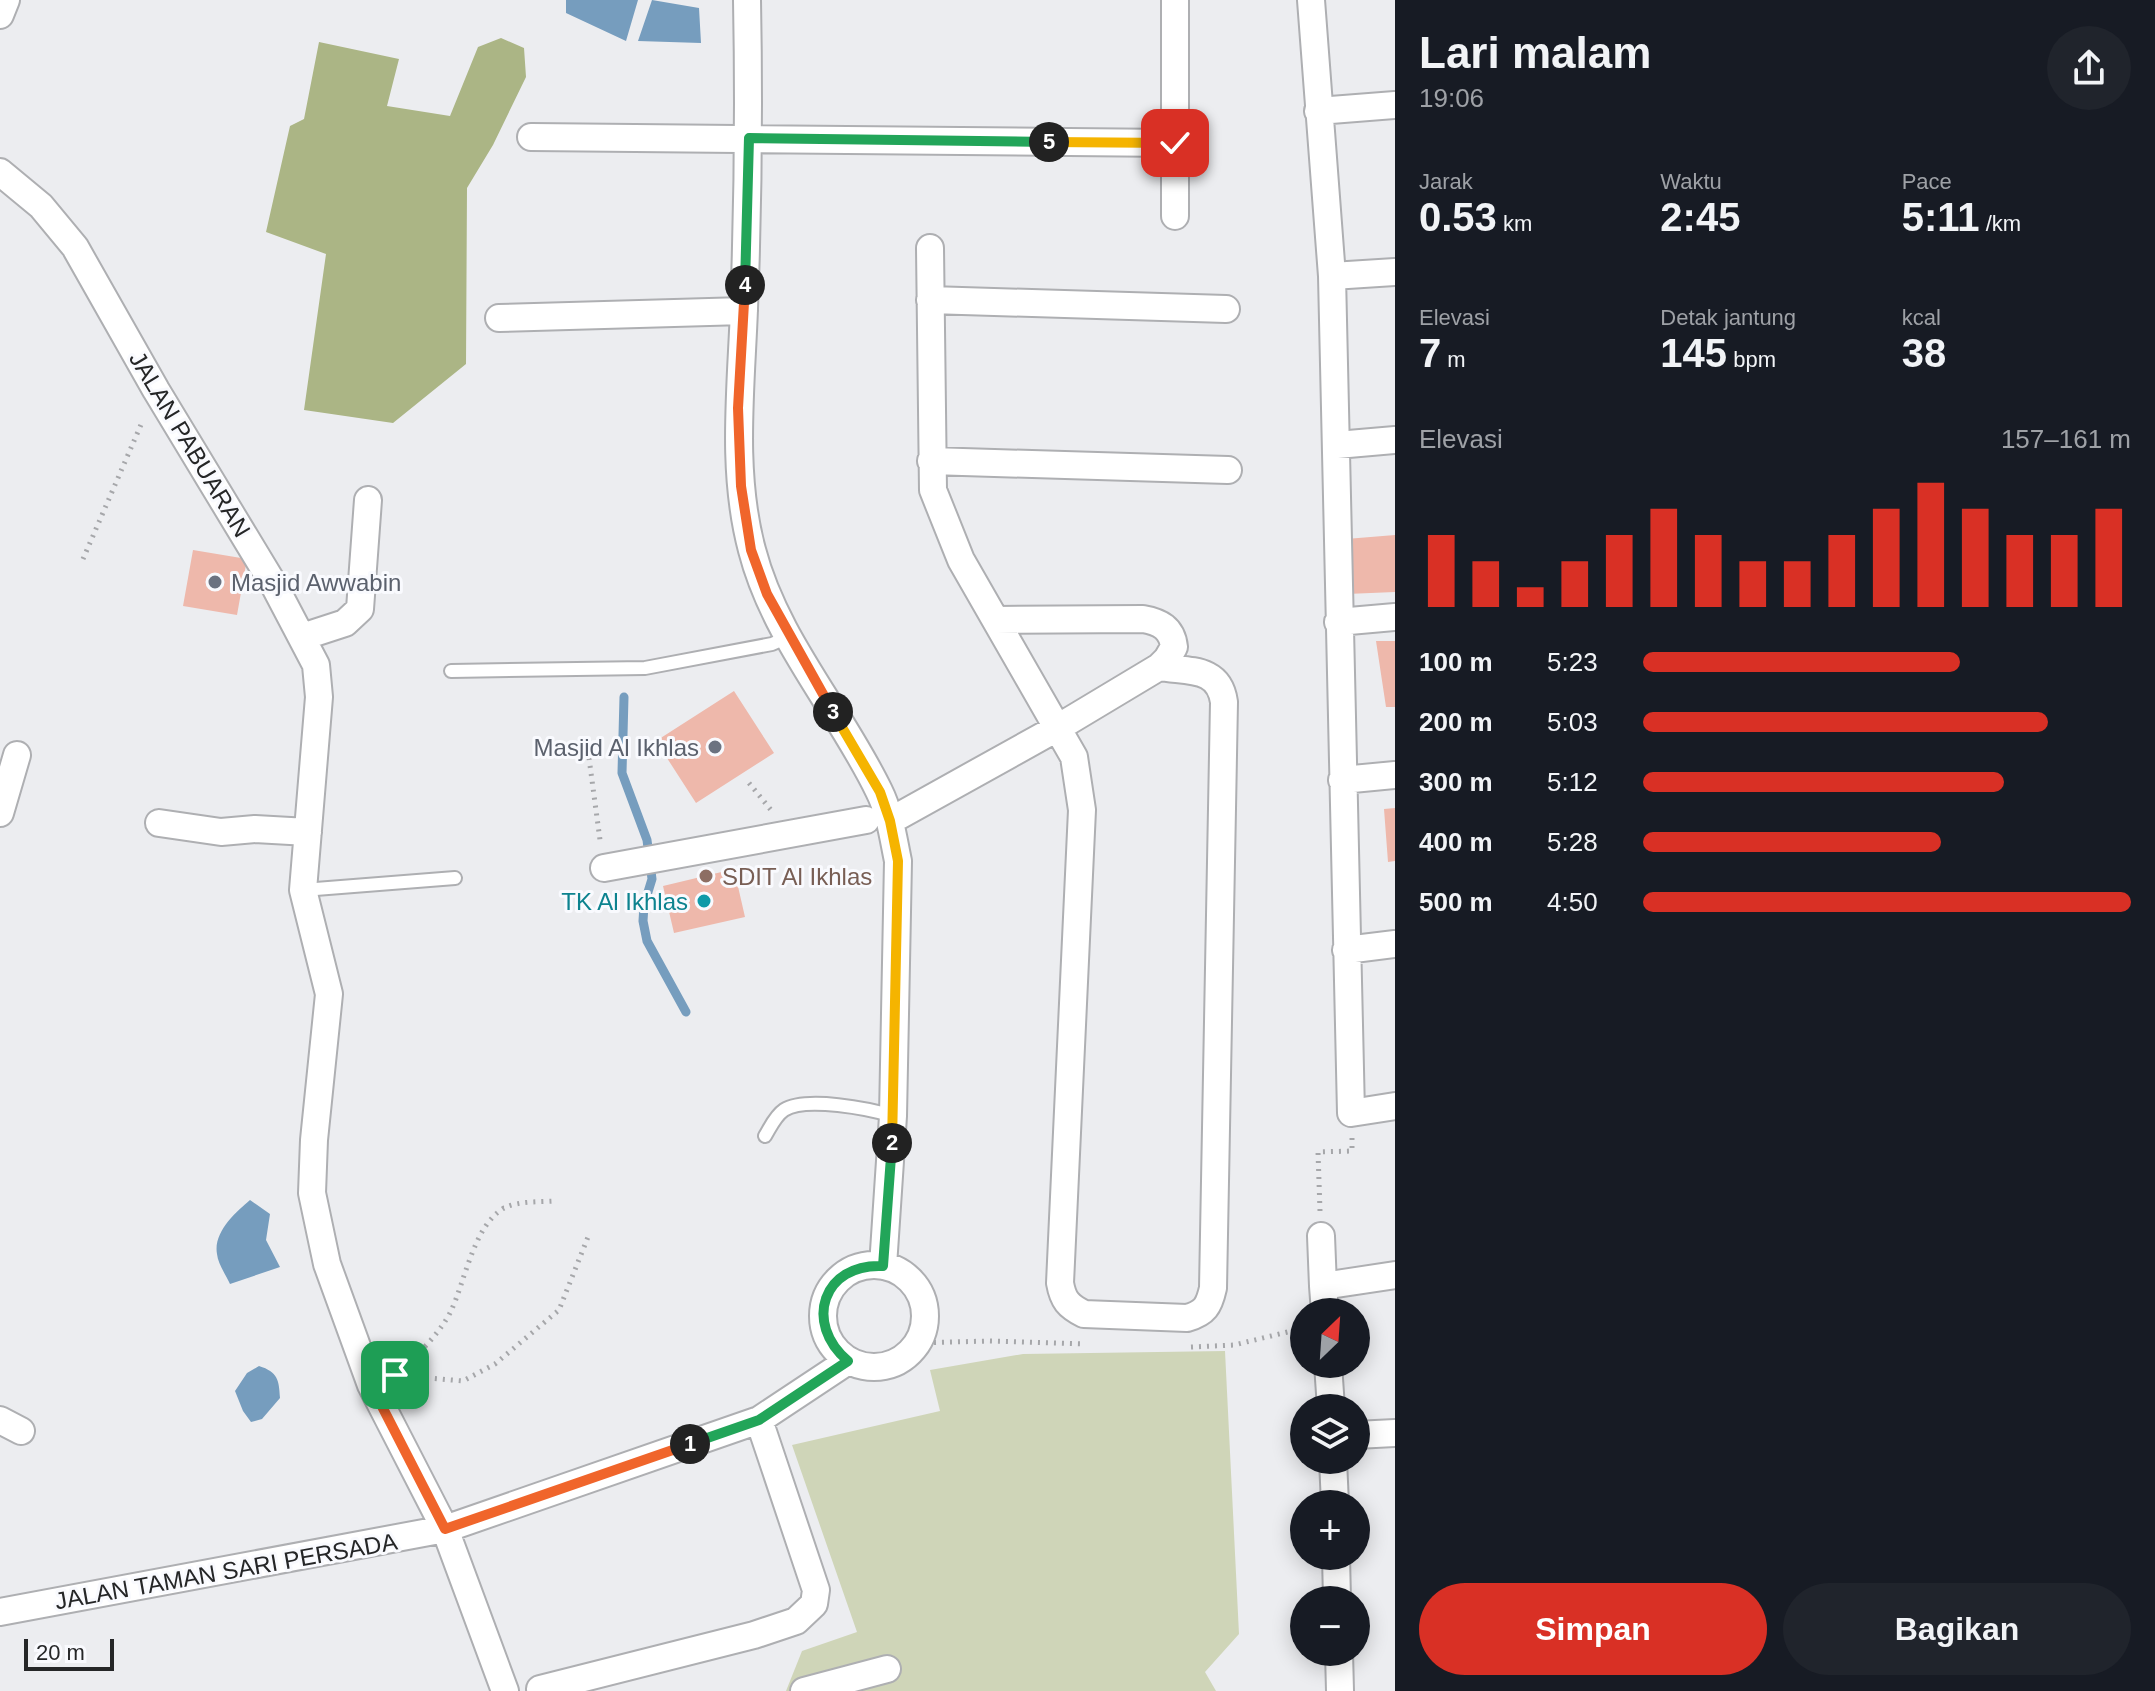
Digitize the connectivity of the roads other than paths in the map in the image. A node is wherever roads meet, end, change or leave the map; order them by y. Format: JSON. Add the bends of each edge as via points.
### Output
{"nodes":[{"id":1,"x":6,"y":0,"type":"edge"},
{"id":2,"x":747,"y":0,"type":"edge"},
{"id":3,"x":1175,"y":0,"type":"edge"},
{"id":4,"x":1311,"y":0,"type":"edge"},
{"id":5,"x":0,"y":15,"type":"edge"},
{"id":6,"x":1395,"y":105,"type":"edge"},
{"id":7,"x":1318,"y":111,"type":"junction"},
{"id":8,"x":531,"y":137,"type":"dead end"},
{"id":9,"x":749,"y":138,"type":"junction"},
{"id":10,"x":1175,"y":143,"type":"junction"},
{"id":11,"x":0,"y":172,"type":"edge"},
{"id":12,"x":1175,"y":216,"type":"dead end"},
{"id":13,"x":930,"y":248,"type":"dead end"},
{"id":14,"x":1395,"y":272,"type":"edge"},
{"id":15,"x":1332,"y":276,"type":"junction"},
{"id":16,"x":930,"y":300,"type":"junction"},
{"id":17,"x":1226,"y":309,"type":"dead end"},
{"id":18,"x":744,"y":311,"type":"junction"},
{"id":19,"x":499,"y":318,"type":"dead end"},
{"id":20,"x":1395,"y":440,"type":"edge"},
{"id":21,"x":1337,"y":445,"type":"junction"},
{"id":22,"x":931,"y":461,"type":"junction"},
{"id":23,"x":1228,"y":470,"type":"dead end"},
{"id":24,"x":368,"y":500,"type":"dead end"},
{"id":25,"x":1395,"y":617,"type":"edge"},
{"id":26,"x":996,"y":620,"type":"junction"},
{"id":27,"x":1338,"y":622,"type":"junction"},
{"id":28,"x":789,"y":636,"type":"junction"},
{"id":29,"x":302,"y":637,"type":"junction"},
{"id":30,"x":1159,"y":667,"type":"junction"},
{"id":31,"x":451,"y":671,"type":"dead end"},
{"id":32,"x":1059,"y":727,"type":"junction"},
{"id":33,"x":17,"y":755,"type":"dead end"},
{"id":34,"x":1395,"y":775,"type":"edge"},
{"id":35,"x":1342,"y":780,"type":"junction"},
{"id":36,"x":0,"y":813,"type":"edge"},
{"id":37,"x":878,"y":820,"type":"junction"},
{"id":38,"x":159,"y":823,"type":"dead end"},
{"id":39,"x":308,"y":832,"type":"junction"},
{"id":40,"x":604,"y":868,"type":"road end"},
{"id":41,"x":455,"y":878,"type":"dead end"},
{"id":42,"x":303,"y":890,"type":"junction"},
{"id":43,"x":1395,"y":944,"type":"edge"},
{"id":44,"x":1346,"y":950,"type":"junction"},
{"id":45,"x":1395,"y":1106,"type":"edge"},
{"id":46,"x":893,"y":1116,"type":"junction"},
{"id":47,"x":765,"y":1136,"type":"dead end"},
{"id":48,"x":1321,"y":1236,"type":"road end"},
{"id":49,"x":883,"y":1266,"type":"junction"},
{"id":50,"x":1395,"y":1275,"type":"edge"},
{"id":51,"x":1324,"y":1298,"type":"edge"},
{"id":52,"x":1327,"y":1298,"type":"edge"},
{"id":53,"x":848,"y":1361,"type":"junction"},
{"id":54,"x":759,"y":1420,"type":"junction"},
{"id":55,"x":1395,"y":1433,"type":"edge"},
{"id":56,"x":1370,"y":1434,"type":"edge"},
{"id":57,"x":445,"y":1529,"type":"junction"},
{"id":58,"x":0,"y":1612,"type":"edge"},
{"id":59,"x":1339,"y":1666,"type":"edge"},
{"id":60,"x":887,"y":1669,"type":"dead end"},
{"id":61,"x":540,"y":1689,"type":"dead end"},
{"id":62,"x":505,"y":1691,"type":"edge"},
{"id":63,"x":804,"y":1691,"type":"edge"},
{"id":64,"x":1340,"y":1691,"type":"edge"}],
"edges":[{"from":1,"to":5,"type":"street"},
{"from":2,"to":9,"type":"street"},
{"from":3,"to":10,"type":"street"},
{"from":4,"to":7,"type":"street"},
{"from":6,"to":7,"type":"street"},
{"from":7,"to":15,"type":"street"},
{"from":8,"to":9,"type":"street"},
{"from":9,"to":10,"type":"street"},
{"from":9,"to":18,"type":"street"},
{"from":10,"to":12,"type":"street"},
{"from":11,"to":29,"type":"street","name":"JALAN PABUARAN","via":[[41,206],[75,247]]},
{"from":13,"to":16,"type":"street"},
{"from":14,"to":15,"type":"street"},
{"from":15,"to":21,"type":"street"},
{"from":16,"to":17,"type":"street"},
{"from":16,"to":22,"type":"street"},
{"from":18,"to":19,"type":"street"},
{"from":18,"to":28,"type":"street","via":[[738,408],[741,486],[751,550]]},
{"from":20,"to":21,"type":"street"},
{"from":21,"to":27,"type":"street"},
{"from":22,"to":23,"type":"street"},
{"from":22,"to":26,"type":"street","via":[[933,490],[949,534]]},
{"from":24,"to":29,"type":"street","via":[[360,609],[345,623]]},
{"from":25,"to":27,"type":"street"},
{"from":26,"to":30,"type":"street","via":[[1154,621],[1173,638],[1171,653]]},
{"from":26,"to":32,"type":"street"},
{"from":27,"to":35,"type":"street"},
{"from":28,"to":31,"type":"lane","via":[[772,644],[645,668]]},
{"from":28,"to":37,"type":"street","via":[[880,792]]},
{"from":29,"to":39,"type":"street","name":"JALAN PABUARAN","via":[[316,665],[319,697]]},
{"from":30,"to":32,"type":"street"},
{"from":30,"to":32,"type":"street","via":[[1206,674],[1217,680],[1224,702],[1213,1288],[1202,1314],[1187,1318],[1084,1314],[1062,1297],[1082,810],[1074,757]]},
{"from":32,"to":37,"type":"street"},
{"from":33,"to":36,"type":"street"},
{"from":34,"to":35,"type":"street"},
{"from":35,"to":44,"type":"street"},
{"from":37,"to":40,"type":"street"},
{"from":37,"to":46,"type":"street","via":[[898,861]]},
{"from":38,"to":39,"type":"street","via":[[221,832]]},
{"from":39,"to":42,"type":"street","name":"JALAN PABUARAN"},
{"from":41,"to":42,"type":"lane"},
{"from":42,"to":57,"type":"street","name":"JALAN PABUARAN","via":[[329,994],[312,1193],[327,1264]]},
{"from":43,"to":44,"type":"street"},
{"from":44,"to":45,"type":"street","via":[[1351,1113]]},
{"from":46,"to":47,"type":"lane","via":[[867,1108],[798,1106],[785,1109]]},
{"from":46,"to":49,"type":"street"},
{"from":48,"to":51,"type":"street"},
{"from":49,"to":53,"type":"street","via":[[848,1271],[825,1298],[826,1334]]},
{"from":49,"to":53,"type":"street","via":[[916,1286],[925,1324],[905,1358],[887,1366]]},
{"from":50,"to":52,"type":"street"},
{"from":53,"to":54,"type":"street","name":"JALAN TAMAN SARI PERSADA"},
{"from":54,"to":57,"type":"street","name":"JALAN TAMAN SARI PERSADA"},
{"from":54,"to":61,"type":"street","via":[[816,1590],[807,1613],[754,1635]]},
{"from":55,"to":56,"type":"street"},
{"from":57,"to":58,"type":"street","name":"JALAN TAMAN SARI PERSADA"},
{"from":57,"to":62,"type":"street","name":"JALAN PABUARAN"},
{"from":59,"to":64,"type":"street"},
{"from":60,"to":63,"type":"street"}]}
